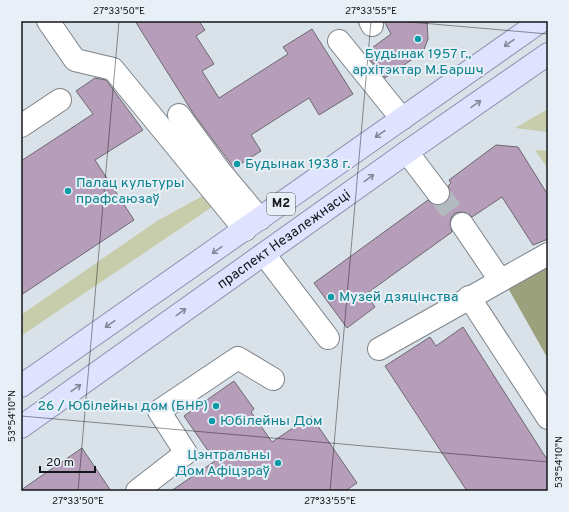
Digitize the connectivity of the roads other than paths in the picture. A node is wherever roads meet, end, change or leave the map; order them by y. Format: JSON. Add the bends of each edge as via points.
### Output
{"nodes":[{"id":1,"x":48,"y":21,"type":"edge"},
{"id":2,"x":541,"y":21,"type":"edge"},
{"id":3,"x":339,"y":41,"type":"dead end"},
{"id":4,"x":548,"y":54,"type":"edge"},
{"id":5,"x":60,"y":100,"type":"dead end"},
{"id":6,"x":179,"y":115,"type":"dead end"},
{"id":7,"x":402,"y":119,"type":"junction"},
{"id":8,"x":21,"y":126,"type":"edge"},
{"id":9,"x":407,"y":152,"type":"junction"},
{"id":10,"x":438,"y":192,"type":"tunnel mouth"},
{"id":11,"x":253,"y":224,"type":"junction"},
{"id":12,"x":462,"y":224,"type":"tunnel mouth"},
{"id":13,"x":264,"y":254,"type":"junction"},
{"id":14,"x":548,"y":254,"type":"edge"},
{"id":15,"x":500,"y":280,"type":"junction"},
{"id":16,"x":469,"y":297,"type":"junction"},
{"id":17,"x":328,"y":338,"type":"dead end"},
{"id":18,"x":379,"y":349,"type":"dead end"},
{"id":19,"x":273,"y":379,"type":"dead end"},
{"id":20,"x":21,"y":386,"type":"edge"},
{"id":21,"x":548,"y":418,"type":"edge"},
{"id":22,"x":21,"y":427,"type":"edge"},
{"id":23,"x":137,"y":491,"type":"edge"}],
"edges":[{"from":1,"to":11,"type":"lane","via":[[75,60],[113,69]]},
{"from":2,"to":7,"type":"main road","number":"М2","one_way":true},
{"from":3,"to":7,"type":"lane"},
{"from":9,"to":4,"type":"main road","name":"праспект Незалежнасці","number":"М2","one_way":true},
{"from":5,"to":8,"type":"lane"},
{"from":6,"to":11,"type":"lane"},
{"from":7,"to":11,"type":"main road","number":"М2","one_way":true},
{"from":9,"to":10,"type":"lane"},
{"from":13,"to":9,"type":"main road","name":"праспект Незалежнасці","number":"М2","one_way":true},
{"from":11,"to":20,"type":"main road","number":"М2","one_way":true},
{"from":12,"to":15,"type":"lane"},
{"from":13,"to":17,"type":"lane"},
{"from":22,"to":13,"type":"main road","name":"праспект Незалежнасці","number":"М2","one_way":true},
{"from":14,"to":15,"type":"lane"},
{"from":15,"to":16,"type":"lane"},
{"from":16,"to":18,"type":"lane"},
{"from":16,"to":21,"type":"lane"},
{"from":19,"to":23,"type":"lane","via":[[238,358],[159,411],[186,453]]}]}
